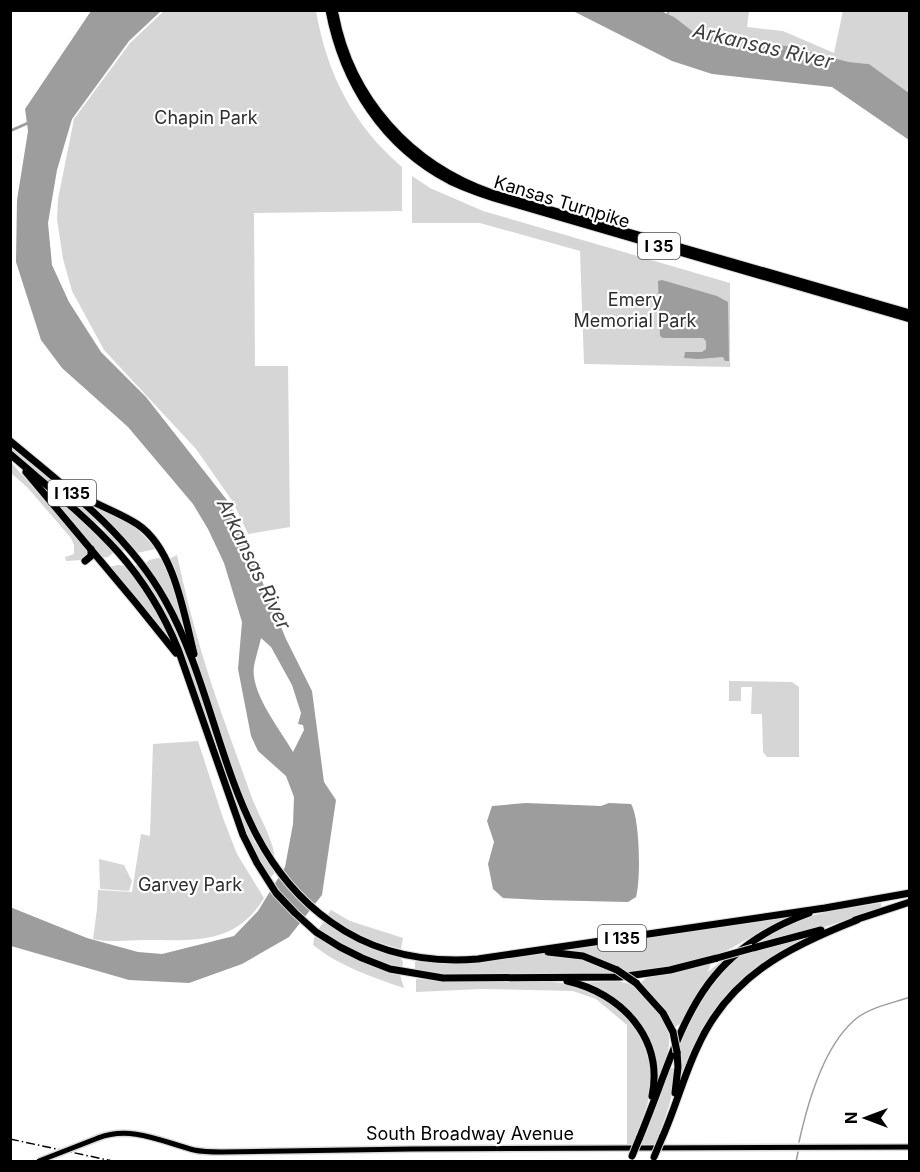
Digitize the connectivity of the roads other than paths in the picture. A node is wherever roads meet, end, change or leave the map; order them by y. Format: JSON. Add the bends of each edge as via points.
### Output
{"nodes":[{"id":1,"x":329,"y":10,"type":"edge"},
{"id":2,"x":334,"y":10,"type":"edge"},
{"id":3,"x":399,"y":141,"type":"junction"},
{"id":4,"x":416,"y":156,"type":"junction"},
{"id":5,"x":909,"y":313,"type":"edge"},
{"id":6,"x":909,"y":319,"type":"edge"},
{"id":7,"x":10,"y":441,"type":"edge"},
{"id":8,"x":10,"y":454,"type":"edge"},
{"id":9,"x":56,"y":479,"type":"junction"},
{"id":10,"x":91,"y":549,"type":"junction"},
{"id":11,"x":85,"y":561,"type":"dead end"},
{"id":12,"x":191,"y":687,"type":"junction"},
{"id":13,"x":203,"y":692,"type":"junction"},
{"id":14,"x":909,"y":893,"type":"edge"},
{"id":15,"x":909,"y":903,"type":"edge"},
{"id":16,"x":825,"y":908,"type":"junction"},
{"id":17,"x":857,"y":920,"type":"junction"},
{"id":18,"x":505,"y":955,"type":"junction"},
{"id":19,"x":540,"y":978,"type":"junction"},
{"id":20,"x":666,"y":1127,"type":"junction"},
{"id":21,"x":639,"y":1139,"type":"junction"},
{"id":22,"x":909,"y":1147,"type":"edge"},
{"id":23,"x":631,"y":1159,"type":"edge"},
{"id":24,"x":653,"y":1159,"type":"edge"},
{"id":25,"x":38,"y":1161,"type":"edge"}],
"edges":[{"from":1,"to":3,"type":"highway","name":"Kansas Turnpike","number":"I 35","via":[[338,48],[354,87],[374,117]]},
{"from":2,"to":3,"type":"highway","name":"Kansas Turnpike","number":"I 35","via":[[360,87]]},
{"from":3,"to":4,"type":"highway","name":"Kansas Turnpike","number":"I 35"},
{"from":4,"to":5,"type":"highway","name":"Kansas Turnpike","number":"I 35","via":[[492,193]]},
{"from":4,"to":6,"type":"highway","name":"Kansas Turnpike","number":"I 35","via":[[449,180],[483,194]]},
{"from":7,"to":9,"type":"highway","number":"I 135"},
{"from":8,"to":10,"type":"highway"},
{"from":8,"to":12,"type":"highway","number":"I 135","via":[[97,528],[132,567],[168,625]]},
{"from":9,"to":13,"type":"highway","number":"I 135","via":[[108,525],[142,564],[176,621]]},
{"from":9,"to":13,"type":"highway","via":[[136,524],[158,546],[157,553],[163,554],[181,599]]},
{"from":10,"to":11,"type":"highway","via":[[91,556]]},
{"from":10,"to":12,"type":"highway","via":[[169,643]]},
{"from":12,"to":19,"type":"highway","number":"I 135","via":[[243,835],[263,874],[285,903],[316,932],[362,958],[402,972],[452,978]]},
{"from":13,"to":18,"type":"highway","number":"I 135","via":[[249,822],[272,864],[293,890],[357,938],[401,954],[453,960]]},
{"from":14,"to":16,"type":"highway","number":"I 135"},
{"from":15,"to":17,"type":"highway","number":"I 135"},
{"from":16,"to":18,"type":"highway","number":"I 135"},
{"from":16,"to":21,"type":"highway","via":[[784,922],[752,940],[711,978],[686,1020]]},
{"from":17,"to":19,"type":"highway","number":"I 135","bridge":true,"via":[[639,976]]},
{"from":17,"to":20,"type":"highway","via":[[788,950],[740,986],[697,1046]]},
{"from":18,"to":20,"type":"highway","bridge":true,"via":[[562,952],[583,956],[636,983],[663,1013],[673,1032],[676,1085]]},
{"from":19,"to":21,"type":"highway","via":[[569,981],[602,993],[638,1025],[648,1046],[653,1082]]},
{"from":20,"to":24,"type":"highway","bridge":true},
{"from":21,"to":23,"type":"highway","bridge":true},
{"from":22,"to":25,"type":"main road","name":"South Broadway Avenue","bridge":true,"via":[[231,1152],[198,1151],[133,1134],[116,1134]]}]}
